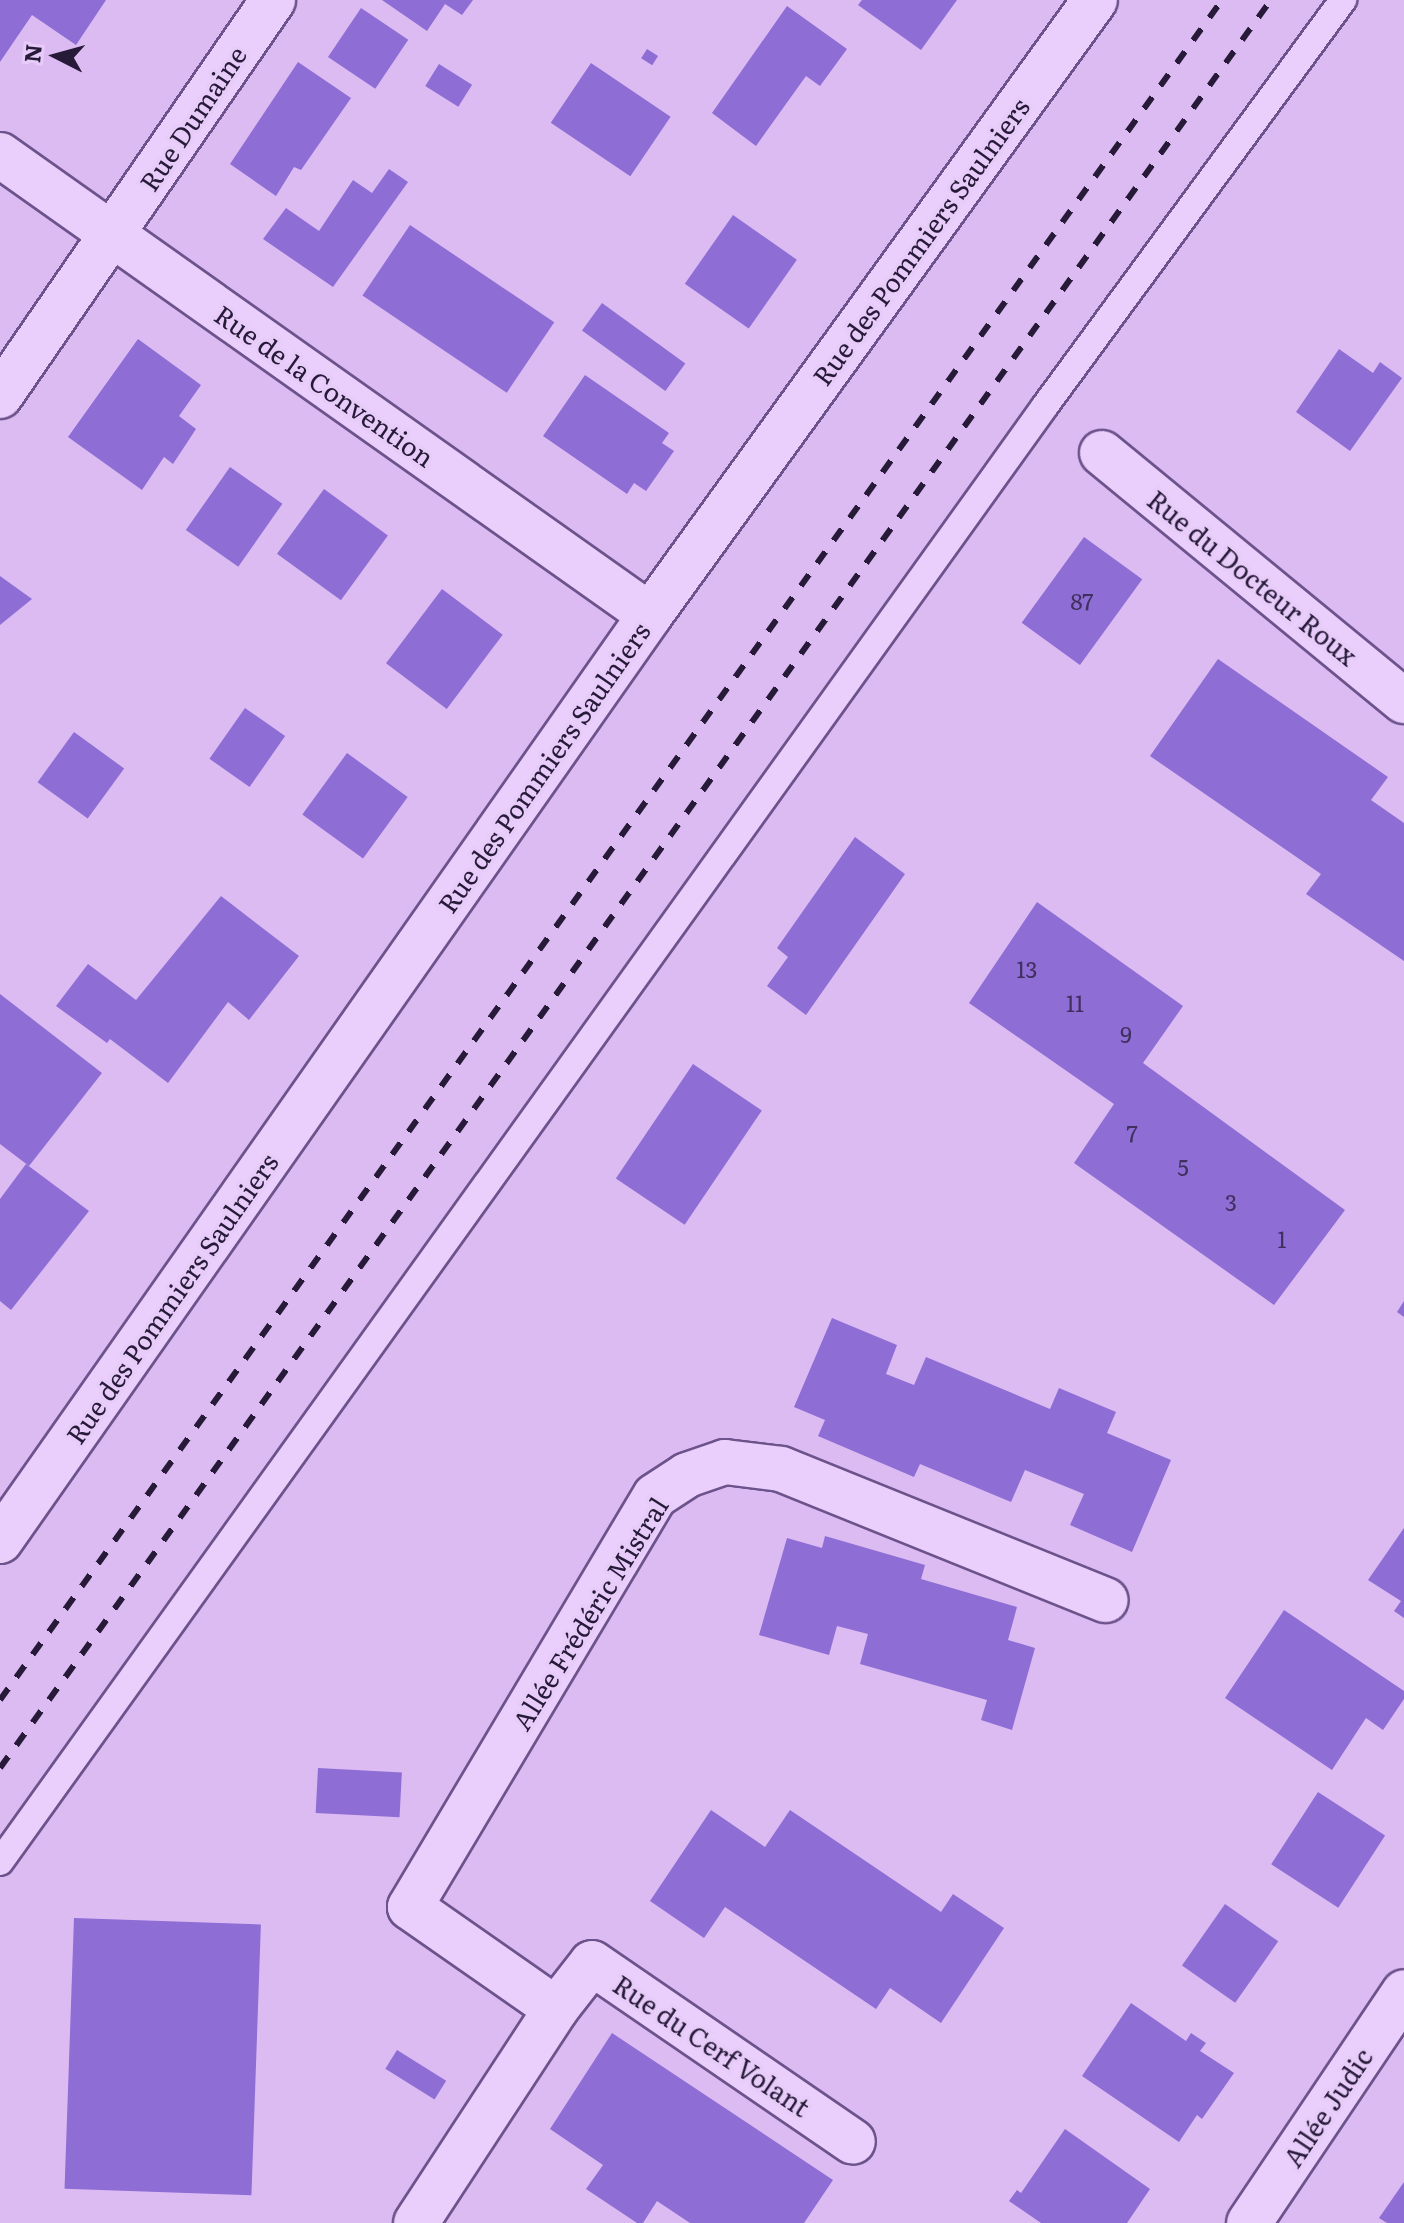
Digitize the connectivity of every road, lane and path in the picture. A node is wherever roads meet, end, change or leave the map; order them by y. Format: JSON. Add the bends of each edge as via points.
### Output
{"nodes":[{"id":1,"x":273,"y":0,"type":"edge"},
{"id":2,"x":1095,"y":0,"type":"edge"},
{"id":3,"x":1343,"y":0,"type":"edge"},
{"id":4,"x":0,"y":155,"type":"edge"},
{"id":5,"x":112,"y":235,"type":"junction"},
{"id":6,"x":0,"y":396,"type":"edge"},
{"id":7,"x":1102,"y":453,"type":"dead end"},
{"id":8,"x":650,"y":615,"type":"junction"},
{"id":9,"x":1404,"y":701,"type":"edge"},
{"id":10,"x":0,"y":1541,"type":"edge"},
{"id":11,"x":1106,"y":1600,"type":"dead end"},
{"id":12,"x":0,"y":1862,"type":"edge"},
{"id":13,"x":1404,"y":1992,"type":"edge"},
{"id":14,"x":556,"y":2009,"type":"junction"},
{"id":15,"x":853,"y":2142,"type":"dead end"},
{"id":16,"x":416,"y":2223,"type":"edge"},
{"id":17,"x":1249,"y":2223,"type":"edge"}],
"edges":[{"from":1,"to":5,"type":"street","name":"Rue Dumaine"},
{"from":2,"to":8,"type":"street","name":"Rue des Pommiers Saulniers"},
{"from":3,"to":12,"type":"lane","via":[[1026,432]]},
{"from":4,"to":5,"type":"street","name":"Rue de la Convention"},
{"from":5,"to":6,"type":"street","name":"Rue Dumaine"},
{"from":5,"to":8,"type":"street","name":"Rue de la Convention"},
{"from":7,"to":9,"type":"street","name":"Rue du Docteur Roux"},
{"from":8,"to":10,"type":"street","name":"Rue des Pommiers Saulniers"},
{"from":11,"to":14,"type":"street","name":"Allée Frédéric Mistral","via":[[781,1469],[725,1462],[687,1475],[655,1496],[410,1907]]},
{"from":13,"to":17,"type":"street","name":"Allée Judic"},
{"from":14,"to":15,"type":"street","name":"Rue du Cerf Volant","via":[[592,1963]]},
{"from":14,"to":16,"type":"street","name":"Rue du Cerf Volant"}]}
